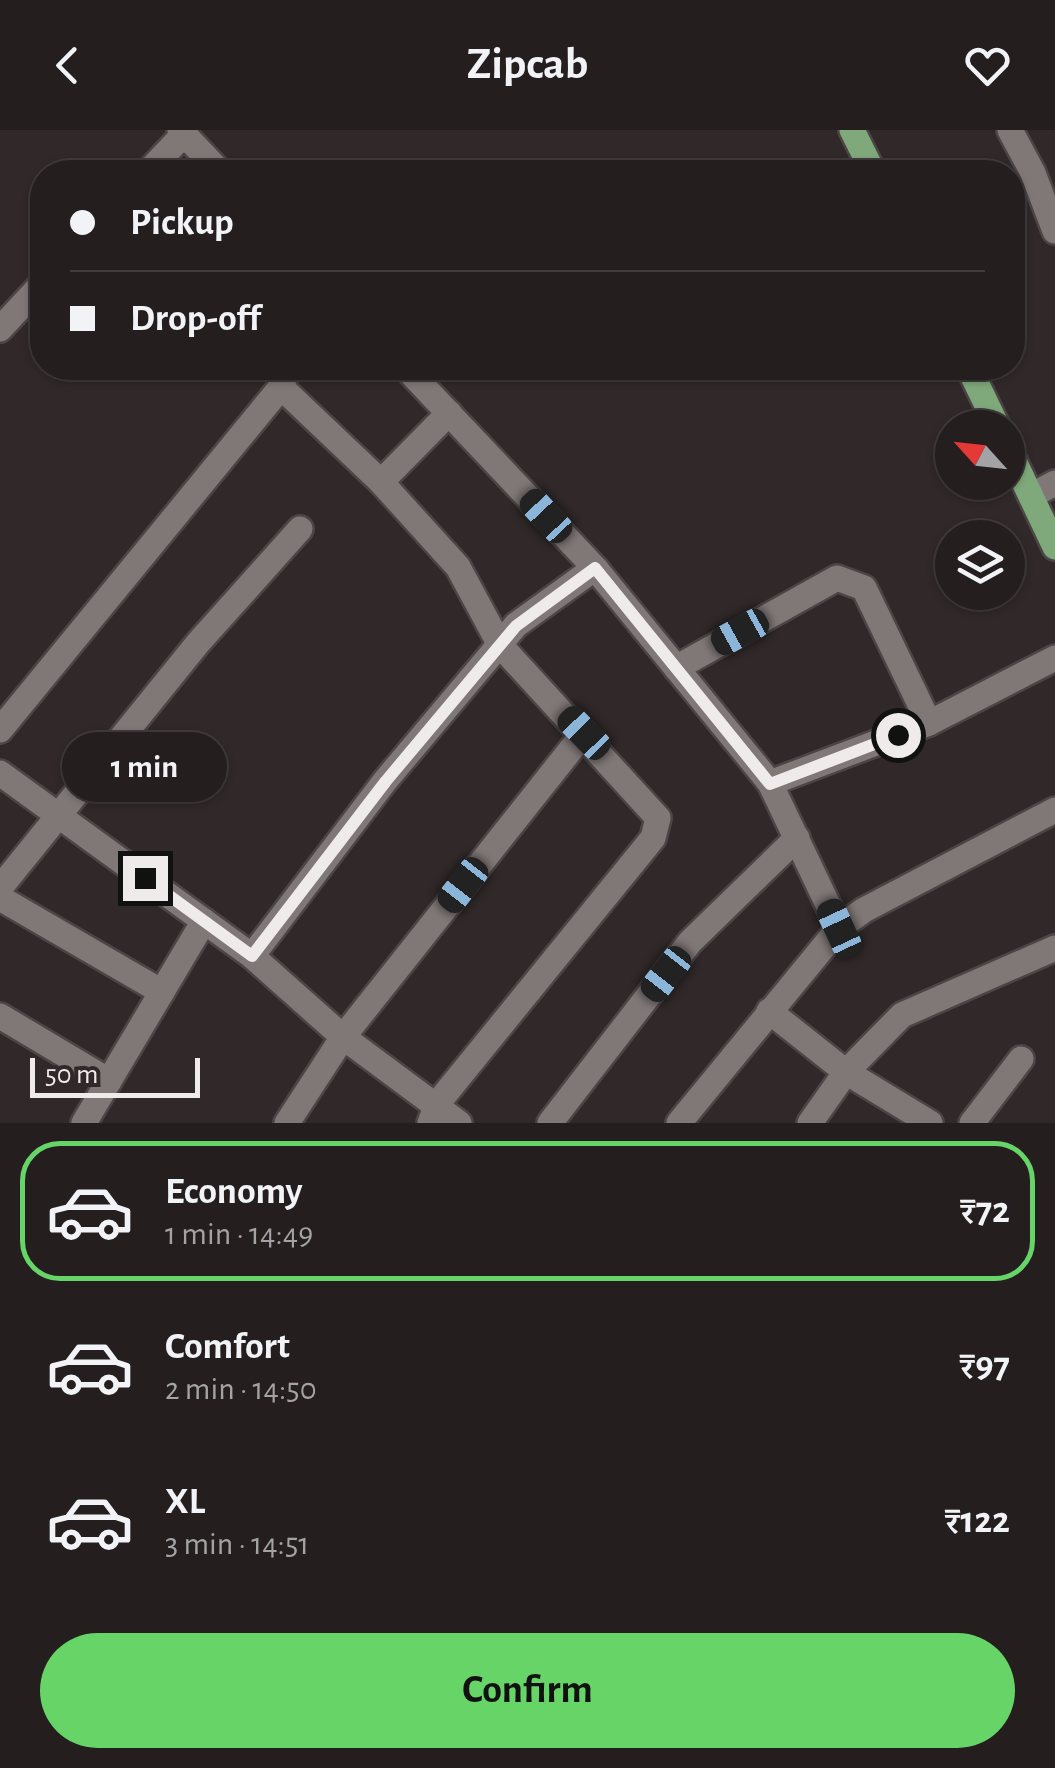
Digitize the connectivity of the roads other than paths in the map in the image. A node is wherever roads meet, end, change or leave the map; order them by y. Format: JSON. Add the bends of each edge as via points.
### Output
{"nodes":[{"id":1,"x":852,"y":130,"type":"edge"},
{"id":2,"x":1010,"y":130,"type":"edge"},
{"id":3,"x":182,"y":132,"type":"edge"},
{"id":4,"x":158,"y":160,"type":"edge"},
{"id":5,"x":209,"y":160,"type":"edge"},
{"id":6,"x":867,"y":160,"type":"edge"},
{"id":7,"x":1055,"y":231,"type":"edge"},
{"id":8,"x":30,"y":297,"type":"edge"},
{"id":9,"x":0,"y":330,"type":"edge"},
{"id":10,"x":282,"y":380,"type":"edge"},
{"id":11,"x":287,"y":380,"type":"edge"},
{"id":12,"x":417,"y":380,"type":"edge"},
{"id":13,"x":975,"y":380,"type":"edge"},
{"id":14,"x":989,"y":410,"type":"edge"},
{"id":15,"x":449,"y":413,"type":"junction"},
{"id":16,"x":380,"y":482,"type":"junction"},
{"id":17,"x":1055,"y":484,"type":"edge"},
{"id":18,"x":1025,"y":485,"type":"edge"},
{"id":19,"x":1030,"y":496,"type":"junction"},
{"id":20,"x":300,"y":529,"type":"dead end"},
{"id":21,"x":1055,"y":547,"type":"edge"},
{"id":22,"x":595,"y":568,"type":"junction"},
{"id":23,"x":500,"y":644,"type":"junction"},
{"id":24,"x":1055,"y":658,"type":"edge"},
{"id":25,"x":676,"y":668,"type":"junction"},
{"id":26,"x":930,"y":723,"type":"junction"},
{"id":27,"x":0,"y":730,"type":"edge"},
{"id":28,"x":584,"y":733,"type":"junction"},
{"id":29,"x":0,"y":773,"type":"edge"},
{"id":30,"x":770,"y":784,"type":"junction"},
{"id":31,"x":1055,"y":810,"type":"edge"},
{"id":32,"x":58,"y":815,"type":"junction"},
{"id":33,"x":797,"y":838,"type":"junction"},
{"id":34,"x":0,"y":888,"type":"edge"},
{"id":35,"x":0,"y":898,"type":"edge"},
{"id":36,"x":204,"y":921,"type":"junction"},
{"id":37,"x":839,"y":928,"type":"junction"},
{"id":38,"x":1055,"y":948,"type":"edge"},
{"id":39,"x":252,"y":956,"type":"junction"},
{"id":40,"x":162,"y":992,"type":"junction"},
{"id":41,"x":768,"y":1012,"type":"junction"},
{"id":42,"x":0,"y":1016,"type":"edge"},
{"id":43,"x":343,"y":1036,"type":"junction"},
{"id":44,"x":1022,"y":1059,"type":"dead end"},
{"id":45,"x":846,"y":1072,"type":"junction"},
{"id":46,"x":109,"y":1081,"type":"junction"},
{"id":47,"x":434,"y":1114,"type":"edge"},
{"id":48,"x":84,"y":1123,"type":"edge"},
{"id":49,"x":287,"y":1123,"type":"edge"},
{"id":50,"x":459,"y":1123,"type":"edge"},
{"id":51,"x":550,"y":1123,"type":"edge"},
{"id":52,"x":679,"y":1123,"type":"edge"},
{"id":53,"x":810,"y":1123,"type":"edge"},
{"id":54,"x":930,"y":1123,"type":"edge"},
{"id":55,"x":972,"y":1123,"type":"edge"}],
"edges":[{"from":1,"to":6,"type":"main road"},
{"from":2,"to":7,"type":"street"},
{"from":3,"to":4,"type":"street"},
{"from":3,"to":5,"type":"street"},
{"from":8,"to":9,"type":"street"},
{"from":10,"to":27,"type":"street"},
{"from":11,"to":16,"type":"street"},
{"from":12,"to":15,"type":"street"},
{"from":13,"to":14,"type":"main road"},
{"from":15,"to":16,"type":"street"},
{"from":15,"to":22,"type":"street"},
{"from":16,"to":23,"type":"street","via":[[458,567]]},
{"from":17,"to":19,"type":"street"},
{"from":18,"to":19,"type":"main road"},
{"from":19,"to":21,"type":"main road"},
{"from":20,"to":32,"type":"street"},
{"from":22,"to":23,"type":"street"},
{"from":22,"to":25,"type":"street"},
{"from":23,"to":28,"type":"street"},
{"from":23,"to":39,"type":"street"},
{"from":24,"to":26,"type":"street"},
{"from":25,"to":26,"type":"street","via":[[837,578],[849,580],[864,588]]},
{"from":25,"to":30,"type":"street"},
{"from":26,"to":30,"type":"street"},
{"from":28,"to":43,"type":"street"},
{"from":28,"to":47,"type":"street","via":[[658,818],[658,831]]},
{"from":29,"to":32,"type":"street"},
{"from":30,"to":33,"type":"street"},
{"from":31,"to":37,"type":"street"},
{"from":32,"to":34,"type":"street"},
{"from":32,"to":36,"type":"street"},
{"from":33,"to":37,"type":"street"},
{"from":33,"to":51,"type":"street","via":[[690,942]]},
{"from":35,"to":40,"type":"street"},
{"from":36,"to":39,"type":"street"},
{"from":36,"to":40,"type":"street"},
{"from":37,"to":41,"type":"street"},
{"from":38,"to":45,"type":"street","via":[[902,1015]]},
{"from":39,"to":43,"type":"street"},
{"from":40,"to":46,"type":"street"},
{"from":41,"to":45,"type":"street"},
{"from":41,"to":52,"type":"street"},
{"from":42,"to":46,"type":"street"},
{"from":43,"to":47,"type":"street"},
{"from":43,"to":49,"type":"street"},
{"from":44,"to":55,"type":"street"},
{"from":45,"to":53,"type":"street"},
{"from":45,"to":54,"type":"street"},
{"from":46,"to":48,"type":"street"},
{"from":47,"to":50,"type":"street"}]}
